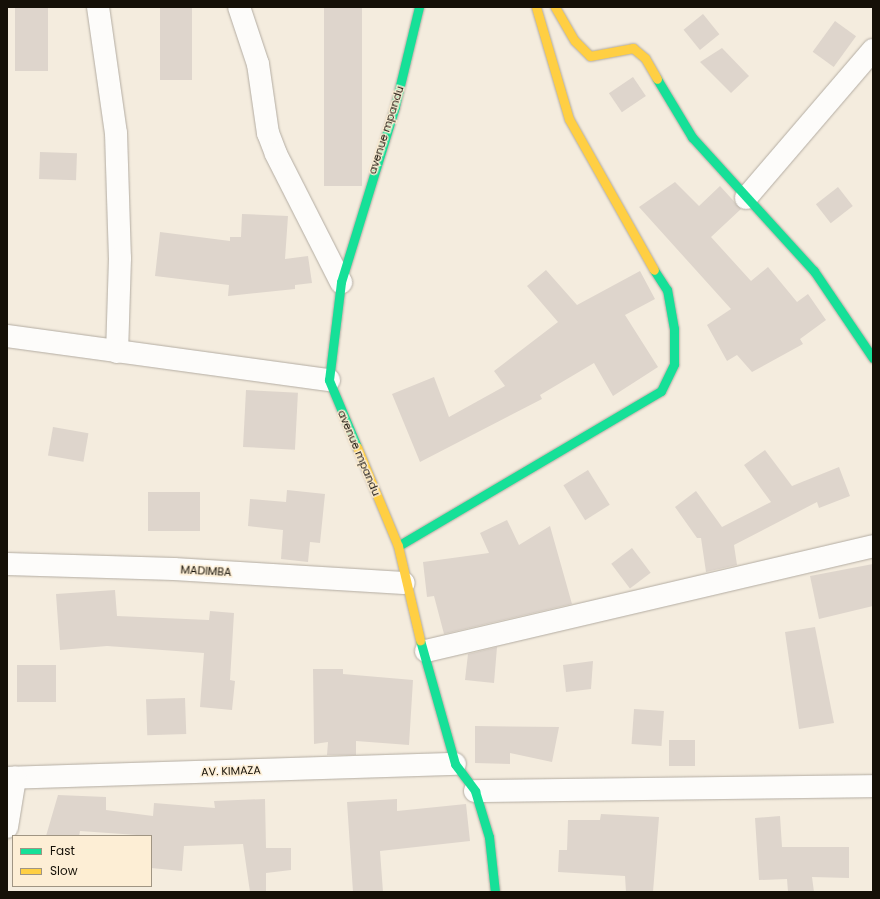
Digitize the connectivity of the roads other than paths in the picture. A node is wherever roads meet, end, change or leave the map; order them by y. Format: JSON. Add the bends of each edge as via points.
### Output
{"nodes":[{"id":1,"x":98,"y":7,"type":"edge"},
{"id":2,"x":239,"y":7,"type":"edge"},
{"id":3,"x":419,"y":7,"type":"edge"},
{"id":4,"x":536,"y":7,"type":"edge"},
{"id":5,"x":555,"y":7,"type":"edge"},
{"id":6,"x":873,"y":50,"type":"edge"},
{"id":7,"x":746,"y":198,"type":"junction"},
{"id":8,"x":341,"y":282,"type":"junction"},
{"id":9,"x":7,"y":336,"type":"edge"},
{"id":10,"x":117,"y":352,"type":"junction"},
{"id":11,"x":873,"y":358,"type":"edge"},
{"id":12,"x":329,"y":380,"type":"junction"},
{"id":13,"x":398,"y":546,"type":"junction"},
{"id":14,"x":873,"y":546,"type":"edge"},
{"id":15,"x":7,"y":564,"type":"edge"},
{"id":16,"x":404,"y":583,"type":"junction"},
{"id":17,"x":426,"y":651,"type":"junction"},
{"id":18,"x":455,"y":764,"type":"junction"},
{"id":19,"x":11,"y":778,"type":"edge"},
{"id":20,"x":873,"y":786,"type":"edge"},
{"id":21,"x":475,"y":792,"type":"junction"},
{"id":22,"x":7,"y":827,"type":"edge"},
{"id":23,"x":495,"y":892,"type":"edge"}],
"edges":[{"from":1,"to":10,"type":"street","via":[[116,133],[120,258]]},
{"from":2,"to":8,"type":"street","via":[[258,64],[268,133],[276,154]]},
{"from":3,"to":8,"type":"street","name":"avenue mpandu","via":[[395,106]]},
{"from":4,"to":13,"type":"street","via":[[569,119],[667,290],[674,329],[674,364],[661,391]]},
{"from":5,"to":7,"type":"street","via":[[575,41],[590,56],[633,48],[645,58],[692,137]]},
{"from":6,"to":7,"type":"street"},
{"from":7,"to":11,"type":"street","via":[[814,271]]},
{"from":8,"to":12,"type":"street","name":"avenue mpandu"},
{"from":9,"to":10,"type":"street"},
{"from":10,"to":12,"type":"street"},
{"from":12,"to":13,"type":"street","name":"avenue mpandu"},
{"from":13,"to":16,"type":"street","name":"avenue mpandu"},
{"from":14,"to":17,"type":"street"},
{"from":15,"to":16,"type":"street","name":"MADIMBA","via":[[174,569]]},
{"from":16,"to":17,"type":"street","name":"avenue mpandu"},
{"from":17,"to":18,"type":"street","name":"avenue mpandu"},
{"from":18,"to":19,"type":"street","name":"AV. KIMAZA"},
{"from":18,"to":21,"type":"street","name":"avenue mpandu"},
{"from":19,"to":22,"type":"street"},
{"from":20,"to":21,"type":"street"},
{"from":21,"to":23,"type":"street","name":"avenue mpandu","via":[[489,837]]}]}
